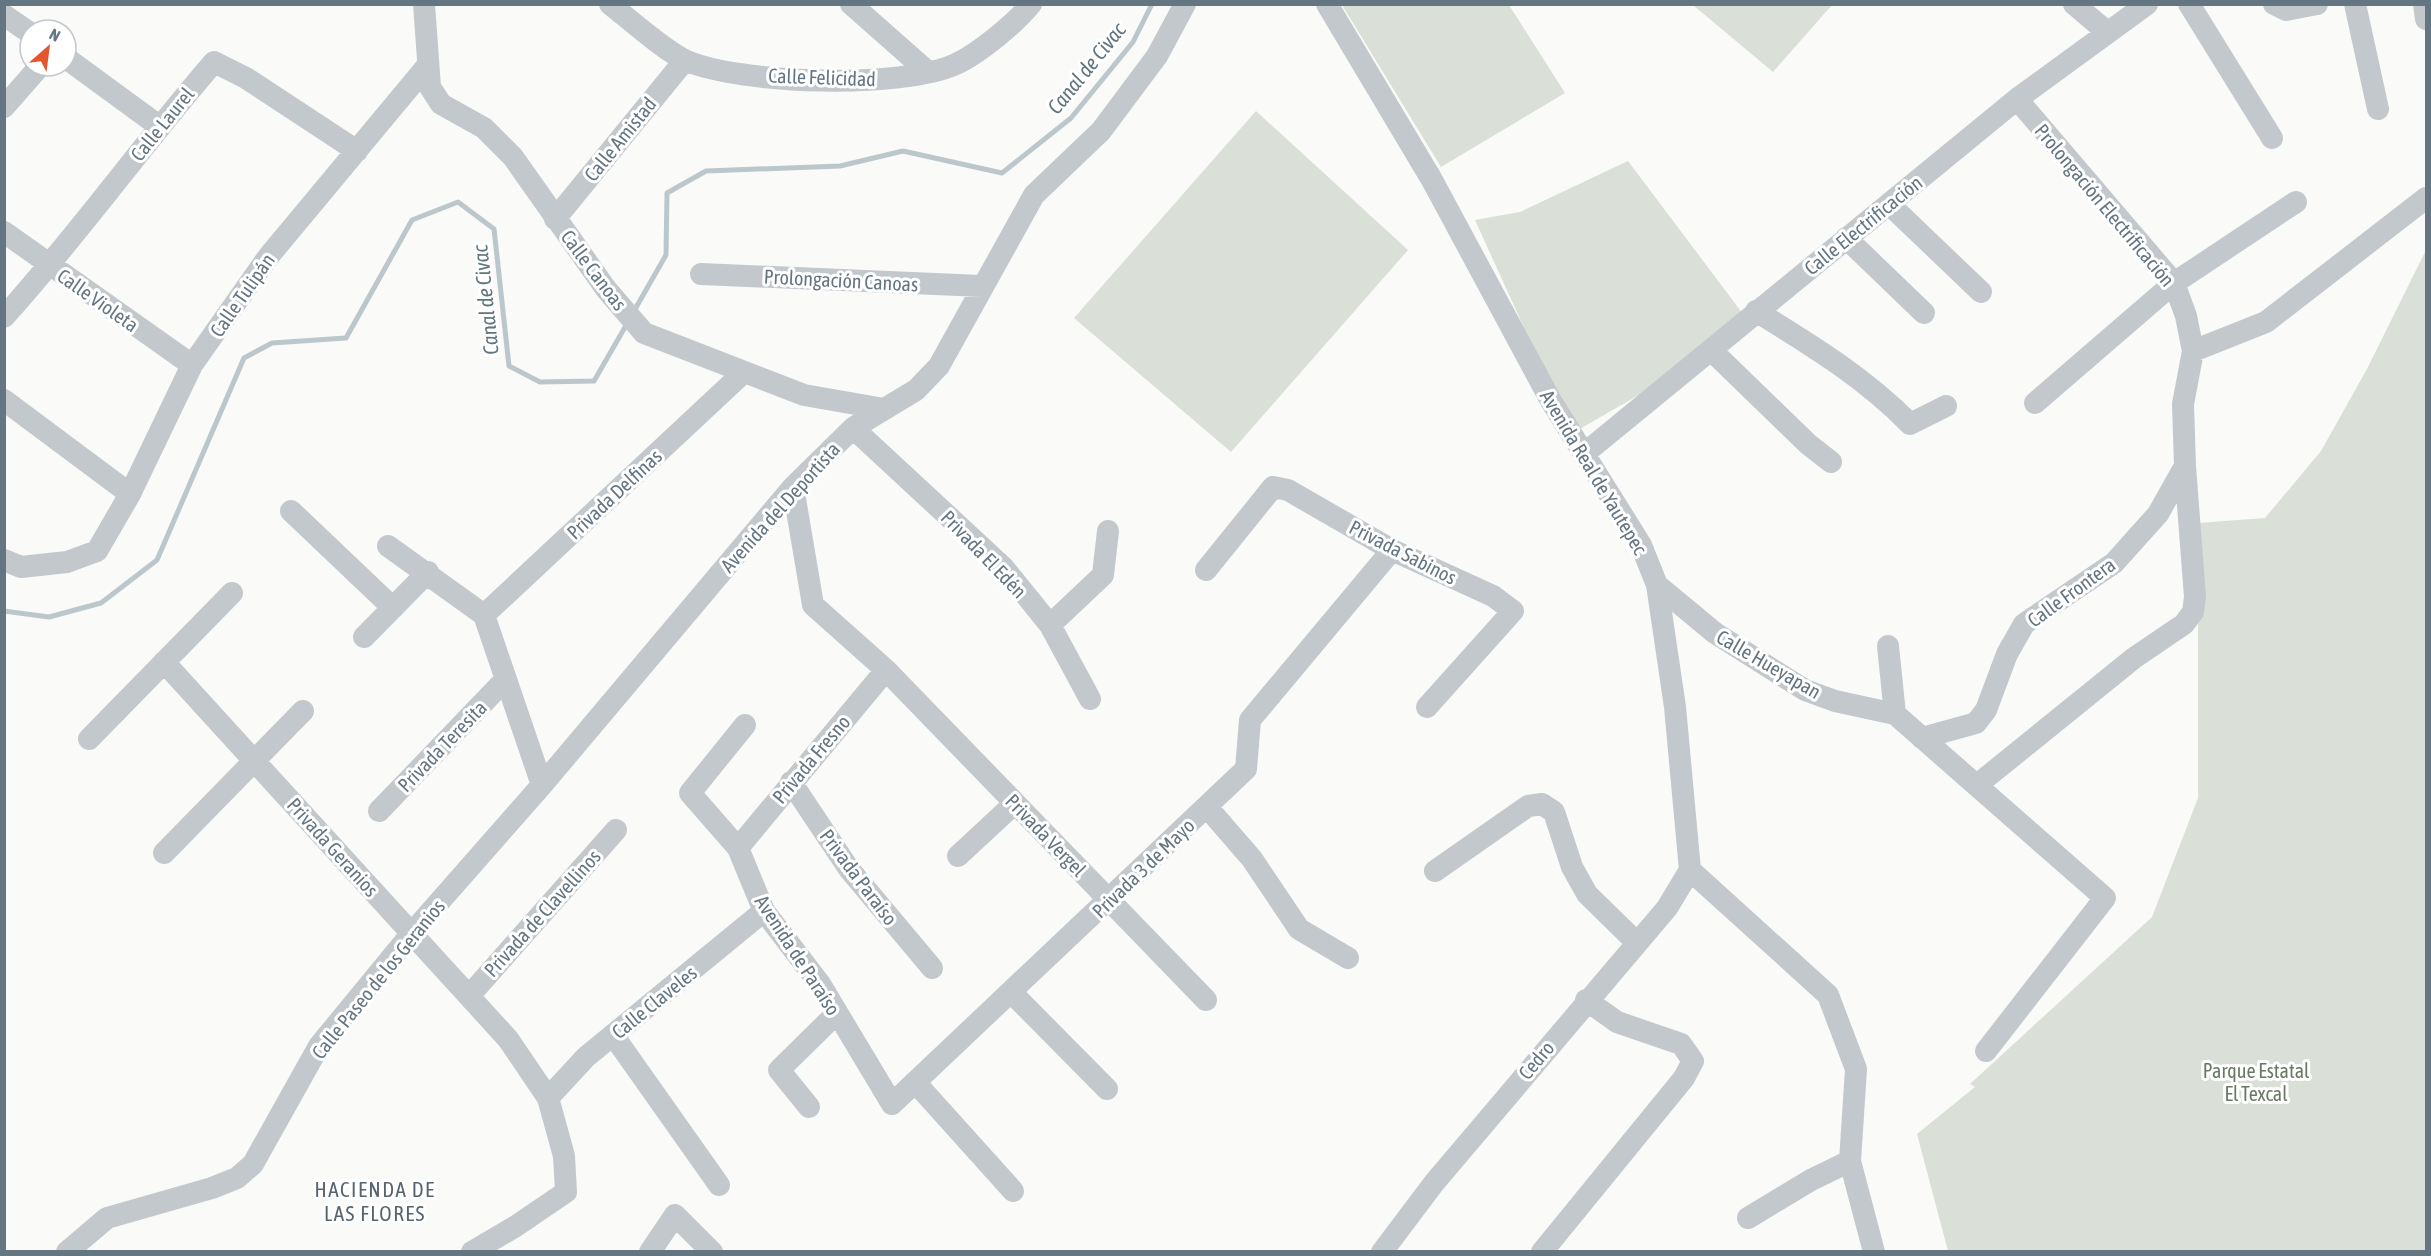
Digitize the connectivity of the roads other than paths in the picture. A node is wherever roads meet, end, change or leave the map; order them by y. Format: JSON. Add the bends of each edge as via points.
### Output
{"nodes":[{"id":1,"x":424,"y":4,"type":"edge"},
{"id":2,"x":610,"y":4,"type":"edge"},
{"id":3,"x":850,"y":4,"type":"edge"},
{"id":4,"x":1030,"y":4,"type":"edge"},
{"id":5,"x":1185,"y":4,"type":"edge"},
{"id":6,"x":1327,"y":4,"type":"edge"},
{"id":7,"x":2074,"y":4,"type":"edge"},
{"id":8,"x":2147,"y":4,"type":"edge"},
{"id":9,"x":2189,"y":4,"type":"edge"},
{"id":10,"x":2274,"y":4,"type":"edge"},
{"id":11,"x":2317,"y":4,"type":"edge"},
{"id":12,"x":2355,"y":4,"type":"edge"},
{"id":13,"x":2424,"y":4,"type":"edge"},
{"id":14,"x":4,"y":15,"type":"edge"},
{"id":15,"x":2427,"y":19,"type":"edge"},
{"id":16,"x":18,"y":25,"type":"edge"},
{"id":17,"x":2107,"y":32,"type":"junction"},
{"id":18,"x":685,"y":60,"type":"junction"},
{"id":19,"x":427,"y":66,"type":"junction"},
{"id":20,"x":78,"y":67,"type":"edge"},
{"id":21,"x":928,"y":72,"type":"junction"},
{"id":22,"x":29,"y":78,"type":"edge"},
{"id":23,"x":2017,"y":99,"type":"junction"},
{"id":24,"x":4,"y":107,"type":"edge"},
{"id":25,"x":2378,"y":109,"type":"dead end"},
{"id":26,"x":159,"y":126,"type":"junction"},
{"id":27,"x":2272,"y":138,"type":"dead end"},
{"id":28,"x":357,"y":151,"type":"junction"},
{"id":29,"x":2427,"y":198,"type":"edge"},
{"id":30,"x":2296,"y":202,"type":"dead end"},
{"id":31,"x":1888,"y":204,"type":"junction"},
{"id":32,"x":555,"y":219,"type":"junction"},
{"id":33,"x":4,"y":232,"type":"edge"},
{"id":34,"x":1846,"y":238,"type":"junction"},
{"id":35,"x":50,"y":266,"type":"junction"},
{"id":36,"x":701,"y":274,"type":"dead end"},
{"id":37,"x":2174,"y":283,"type":"junction"},
{"id":38,"x":981,"y":286,"type":"junction"},
{"id":39,"x":1981,"y":292,"type":"dead end"},
{"id":40,"x":1756,"y":310,"type":"junction"},
{"id":41,"x":1924,"y":313,"type":"dead end"},
{"id":42,"x":4,"y":317,"type":"edge"},
{"id":43,"x":1711,"y":350,"type":"junction"},
{"id":44,"x":2193,"y":351,"type":"junction"},
{"id":45,"x":192,"y":365,"type":"junction"},
{"id":46,"x":743,"y":373,"type":"junction"},
{"id":47,"x":4,"y":400,"type":"edge"},
{"id":48,"x":2034,"y":403,"type":"dead end"},
{"id":49,"x":1946,"y":406,"type":"dead end"},
{"id":50,"x":884,"y":409,"type":"junction"},
{"id":51,"x":853,"y":428,"type":"junction"},
{"id":52,"x":1585,"y":453,"type":"junction"},
{"id":53,"x":1831,"y":462,"type":"dead end"},
{"id":54,"x":2185,"y":466,"type":"junction"},
{"id":55,"x":793,"y":487,"type":"junction"},
{"id":56,"x":130,"y":494,"type":"junction"},
{"id":57,"x":291,"y":511,"type":"dead end"},
{"id":58,"x":1108,"y":531,"type":"dead end"},
{"id":59,"x":388,"y":546,"type":"dead end"},
{"id":60,"x":1392,"y":550,"type":"junction"},
{"id":61,"x":4,"y":560,"type":"edge"},
{"id":62,"x":1206,"y":570,"type":"dead end"},
{"id":63,"x":428,"y":572,"type":"junction"},
{"id":64,"x":1657,"y":585,"type":"junction"},
{"id":65,"x":232,"y":592,"type":"dead end"},
{"id":66,"x":393,"y":608,"type":"junction"},
{"id":67,"x":484,"y":615,"type":"junction"},
{"id":68,"x":1050,"y":626,"type":"junction"},
{"id":69,"x":364,"y":637,"type":"dead end"},
{"id":70,"x":1888,"y":646,"type":"dead end"},
{"id":71,"x":164,"y":662,"type":"junction"},
{"id":72,"x":886,"y":670,"type":"junction"},
{"id":73,"x":505,"y":680,"type":"junction"},
{"id":74,"x":1090,"y":699,"type":"dead end"},
{"id":75,"x":1427,"y":706,"type":"dead end"},
{"id":76,"x":303,"y":711,"type":"dead end"},
{"id":77,"x":1895,"y":714,"type":"junction"},
{"id":78,"x":745,"y":725,"type":"dead end"},
{"id":79,"x":1922,"y":738,"type":"junction"},
{"id":80,"x":89,"y":739,"type":"dead end"},
{"id":81,"x":256,"y":760,"type":"junction"},
{"id":82,"x":791,"y":782,"type":"junction"},
{"id":83,"x":542,"y":785,"type":"junction"},
{"id":84,"x":1977,"y":785,"type":"junction"},
{"id":85,"x":1015,"y":803,"type":"junction"},
{"id":86,"x":1207,"y":807,"type":"junction"},
{"id":87,"x":379,"y":811,"type":"dead end"},
{"id":88,"x":616,"y":830,"type":"dead end"},
{"id":89,"x":738,"y":848,"type":"junction"},
{"id":90,"x":164,"y":853,"type":"dead end"},
{"id":91,"x":958,"y":856,"type":"dead end"},
{"id":92,"x":1690,"y":870,"type":"junction"},
{"id":93,"x":1435,"y":871,"type":"dead end"},
{"id":94,"x":1109,"y":901,"type":"junction"},
{"id":95,"x":764,"y":911,"type":"junction"},
{"id":96,"x":411,"y":934,"type":"junction"},
{"id":97,"x":1636,"y":942,"type":"junction"},
{"id":98,"x":1348,"y":958,"type":"dead end"},
{"id":99,"x":932,"y":968,"type":"dead end"},
{"id":100,"x":1011,"y":992,"type":"junction"},
{"id":101,"x":469,"y":996,"type":"junction"},
{"id":102,"x":1206,"y":1000,"type":"dead end"},
{"id":103,"x":1586,"y":1000,"type":"junction"},
{"id":104,"x":836,"y":1014,"type":"junction"},
{"id":105,"x":613,"y":1035,"type":"junction"},
{"id":106,"x":1986,"y":1051,"type":"dead end"},
{"id":107,"x":915,"y":1082,"type":"junction"},
{"id":108,"x":1107,"y":1089,"type":"dead end"},
{"id":109,"x":548,"y":1098,"type":"junction"},
{"id":110,"x":892,"y":1104,"type":"joint"},
{"id":111,"x":809,"y":1107,"type":"dead end"},
{"id":112,"x":1850,"y":1161,"type":"junction"},
{"id":113,"x":719,"y":1185,"type":"dead end"},
{"id":114,"x":1012,"y":1191,"type":"dead end"},
{"id":115,"x":1748,"y":1218,"type":"dead end"},
{"id":116,"x":67,"y":1251,"type":"edge"},
{"id":117,"x":472,"y":1251,"type":"edge"},
{"id":118,"x":650,"y":1251,"type":"edge"},
{"id":119,"x":712,"y":1251,"type":"edge"},
{"id":120,"x":1382,"y":1251,"type":"edge"},
{"id":121,"x":1542,"y":1251,"type":"edge"},
{"id":122,"x":1874,"y":1251,"type":"edge"}],
"edges":[{"from":1,"to":19,"type":"street","name":"Calle Canoas"},
{"from":2,"to":18,"type":"street","name":"Calle Felicidad"},
{"from":3,"to":21,"type":"street"},
{"from":4,"to":21,"type":"street","name":"Calle Felicidad","via":[[1019,20],[957,64]]},
{"from":5,"to":38,"type":"street","name":"Avenida del Deportista","via":[[1157,56],[1101,131],[1034,195]]},
{"from":6,"to":52,"type":"street","name":"Avenida Real de Yautepec","via":[[1432,180],[1551,401]]},
{"from":7,"to":17,"type":"street"},
{"from":8,"to":17,"type":"street","name":"Calle Electrificación"},
{"from":9,"to":27,"type":"street"},
{"from":10,"to":11,"type":"street","via":[[2286,10]]},
{"from":12,"to":25,"type":"street"},
{"from":13,"to":15,"type":"street"},
{"from":14,"to":16,"type":"street"},
{"from":17,"to":23,"type":"street","name":"Calle Electrificación"},
{"from":18,"to":21,"type":"street","name":"Calle Felicidad","via":[[719,71],[812,80],[887,78]]},
{"from":18,"to":32,"type":"street","name":"Calle Amistad"},
{"from":19,"to":28,"type":"street","name":"Calle Tulipán"},
{"from":19,"to":32,"type":"street","name":"Calle Canoas","via":[[430,87],[441,104],[484,128],[513,157]]},
{"from":20,"to":26,"type":"street"},
{"from":22,"to":24,"type":"street"},
{"from":23,"to":31,"type":"street","name":"Calle Electrificación"},
{"from":23,"to":37,"type":"street","name":"Prolongación Electrificación"},
{"from":26,"to":28,"type":"street","name":"Calle Laurel","via":[[214,62],[246,78]]},
{"from":26,"to":35,"type":"street","name":"Calle Laurel"},
{"from":28,"to":45,"type":"street","name":"Calle Tulipán","via":[[268,257]]},
{"from":29,"to":44,"type":"street","via":[[2266,322]]},
{"from":30,"to":37,"type":"street"},
{"from":31,"to":34,"type":"street","name":"Calle Electrificación"},
{"from":31,"to":39,"type":"street"},
{"from":32,"to":46,"type":"street","name":"Calle Canoas","via":[[644,333]]},
{"from":33,"to":35,"type":"street","name":"Calle Violeta"},
{"from":34,"to":40,"type":"street","name":"Calle Electrificación"},
{"from":34,"to":41,"type":"street"},
{"from":35,"to":42,"type":"street","name":"Calle Laurel"},
{"from":35,"to":45,"type":"street","name":"Calle Violeta"},
{"from":36,"to":38,"type":"street","name":"Prolongación Canoas"},
{"from":37,"to":44,"type":"street","name":"Prolongación Electrificación"},
{"from":37,"to":48,"type":"street"},
{"from":38,"to":50,"type":"street","name":"Avenida del Deportista","via":[[939,366],[916,390]]},
{"from":40,"to":43,"type":"street","name":"Calle Electrificación"},
{"from":40,"to":49,"type":"street","via":[[1853,373],[1880,393],[1910,424]]},
{"from":43,"to":52,"type":"street","name":"Calle Electrificación"},
{"from":43,"to":53,"type":"street"},
{"from":44,"to":54,"type":"street","via":[[2183,404]]},
{"from":45,"to":56,"type":"street","name":"Calle Tulipán"},
{"from":46,"to":50,"type":"street","name":"Calle Canoas","via":[[804,395]]},
{"from":46,"to":67,"type":"street","name":"Privada Delfinas"},
{"from":47,"to":56,"type":"street"},
{"from":50,"to":51,"type":"street","name":"Avenida del Deportista"},
{"from":51,"to":55,"type":"street","name":"Avenida del Deportista"},
{"from":51,"to":68,"type":"street","name":"Privada El Edén","via":[[1003,567]]},
{"from":52,"to":64,"type":"street","name":"Avenida Real de Yautepec","via":[[1641,545]]},
{"from":54,"to":79,"type":"street","name":"Calle Frontera","via":[[2158,514],[2114,563],[2024,624],[2007,654],[1986,710],[1976,723]]},
{"from":54,"to":84,"type":"street","via":[[2193,612],[2184,624],[2134,658]]},
{"from":55,"to":72,"type":"street","name":"Privada Vergel","via":[[813,604]]},
{"from":55,"to":83,"type":"street","name":"Avenida del Deportista"},
{"from":56,"to":61,"type":"street","name":"Calle Tulipán","via":[[97,551],[67,562],[21,567]]},
{"from":57,"to":66,"type":"street"},
{"from":58,"to":68,"type":"street","via":[[1103,575]]},
{"from":59,"to":63,"type":"street"},
{"from":60,"to":62,"type":"street","name":"Privada Sabinos","via":[[1288,490],[1274,488]]},
{"from":60,"to":75,"type":"street","name":"Privada Sabinos","via":[[1493,596],[1513,611]]},
{"from":60,"to":86,"type":"street","name":"Privada 3 de Mayo","via":[[1250,720],[1246,769]]},
{"from":63,"to":66,"type":"street"},
{"from":63,"to":67,"type":"street"},
{"from":64,"to":77,"type":"street","name":"Calle Hueyapan","via":[[1715,633],[1805,690]]},
{"from":64,"to":92,"type":"street","name":"Avenida Real de Yautepec","via":[[1675,706]]},
{"from":65,"to":71,"type":"street"},
{"from":66,"to":69,"type":"street"},
{"from":67,"to":73,"type":"street"},
{"from":68,"to":74,"type":"street","name":"Privada El Edén"},
{"from":70,"to":77,"type":"street"},
{"from":71,"to":80,"type":"street"},
{"from":71,"to":81,"type":"street","name":"Privada Geranios"},
{"from":72,"to":82,"type":"street","name":"Privada Fresno"},
{"from":72,"to":85,"type":"street","name":"Privada Vergel"},
{"from":73,"to":83,"type":"street"},
{"from":73,"to":87,"type":"street","name":"Privada Teresita"},
{"from":76,"to":81,"type":"street"},
{"from":77,"to":79,"type":"street","name":"Calle Hueyapan"},
{"from":78,"to":89,"type":"street","name":"Avenida de Paraíso","via":[[690,793]]},
{"from":79,"to":84,"type":"street","name":"Calle Hueyapan"},
{"from":81,"to":90,"type":"street"},
{"from":81,"to":96,"type":"street","name":"Privada Geranios"},
{"from":82,"to":89,"type":"street","name":"Privada Fresno"},
{"from":82,"to":99,"type":"street","name":"Privada Paraíso","via":[[849,869]]},
{"from":83,"to":96,"type":"street","name":"Calle Paseo de los Geranios"},
{"from":84,"to":106,"type":"street","name":"Calle Hueyapan","via":[[2105,898]]},
{"from":85,"to":91,"type":"street"},
{"from":85,"to":94,"type":"street","name":"Privada Vergel"},
{"from":86,"to":94,"type":"street","name":"Privada 3 de Mayo"},
{"from":86,"to":98,"type":"street","via":[[1252,860],[1299,929]]},
{"from":88,"to":101,"type":"street","name":"Privada de Clavellinos"},
{"from":89,"to":95,"type":"street","name":"Avenida de Paraíso"},
{"from":92,"to":97,"type":"street","name":"Cedro","via":[[1667,908]]},
{"from":92,"to":112,"type":"street","via":[[1828,995],[1856,1069]]},
{"from":93,"to":97,"type":"street","via":[[1528,806],[1542,804],[1554,812],[1572,867],[1587,894]]},
{"from":94,"to":100,"type":"street","name":"Privada 3 de Mayo"},
{"from":94,"to":102,"type":"street","name":"Privada Vergel"},
{"from":95,"to":104,"type":"street","name":"Avenida de Paraíso","via":[[820,984]]},
{"from":95,"to":105,"type":"street","name":"Calle Claveles"},
{"from":96,"to":101,"type":"street","name":"Privada Geranios"},
{"from":96,"to":116,"type":"street","name":"Calle Paseo de los Geranios","via":[[320,1046],[253,1164],[237,1178],[212,1188],[107,1218]]},
{"from":97,"to":103,"type":"street","name":"Cedro"},
{"from":100,"to":107,"type":"street","name":"Privada 3 de Mayo"},
{"from":100,"to":108,"type":"street"},
{"from":101,"to":109,"type":"street","name":"Privada Geranios","via":[[508,1039]]},
{"from":103,"to":120,"type":"street","name":"Cedro"},
{"from":103,"to":121,"type":"street","via":[[1617,1022],[1681,1044],[1692,1061],[1684,1078]]},
{"from":104,"to":110,"type":"street","name":"Avenida de Paraíso"},
{"from":104,"to":111,"type":"street","via":[[779,1070]]},
{"from":105,"to":109,"type":"street","name":"Calle Claveles"},
{"from":105,"to":113,"type":"street"},
{"from":107,"to":110,"type":"street","name":"Privada 3 de Mayo"},
{"from":107,"to":114,"type":"street"},
{"from":109,"to":117,"type":"street","name":"Privada Geranios","via":[[564,1156],[566,1192]]},
{"from":112,"to":115,"type":"street"},
{"from":112,"to":122,"type":"street"},
{"from":118,"to":119,"type":"street","via":[[675,1215]]}]}
